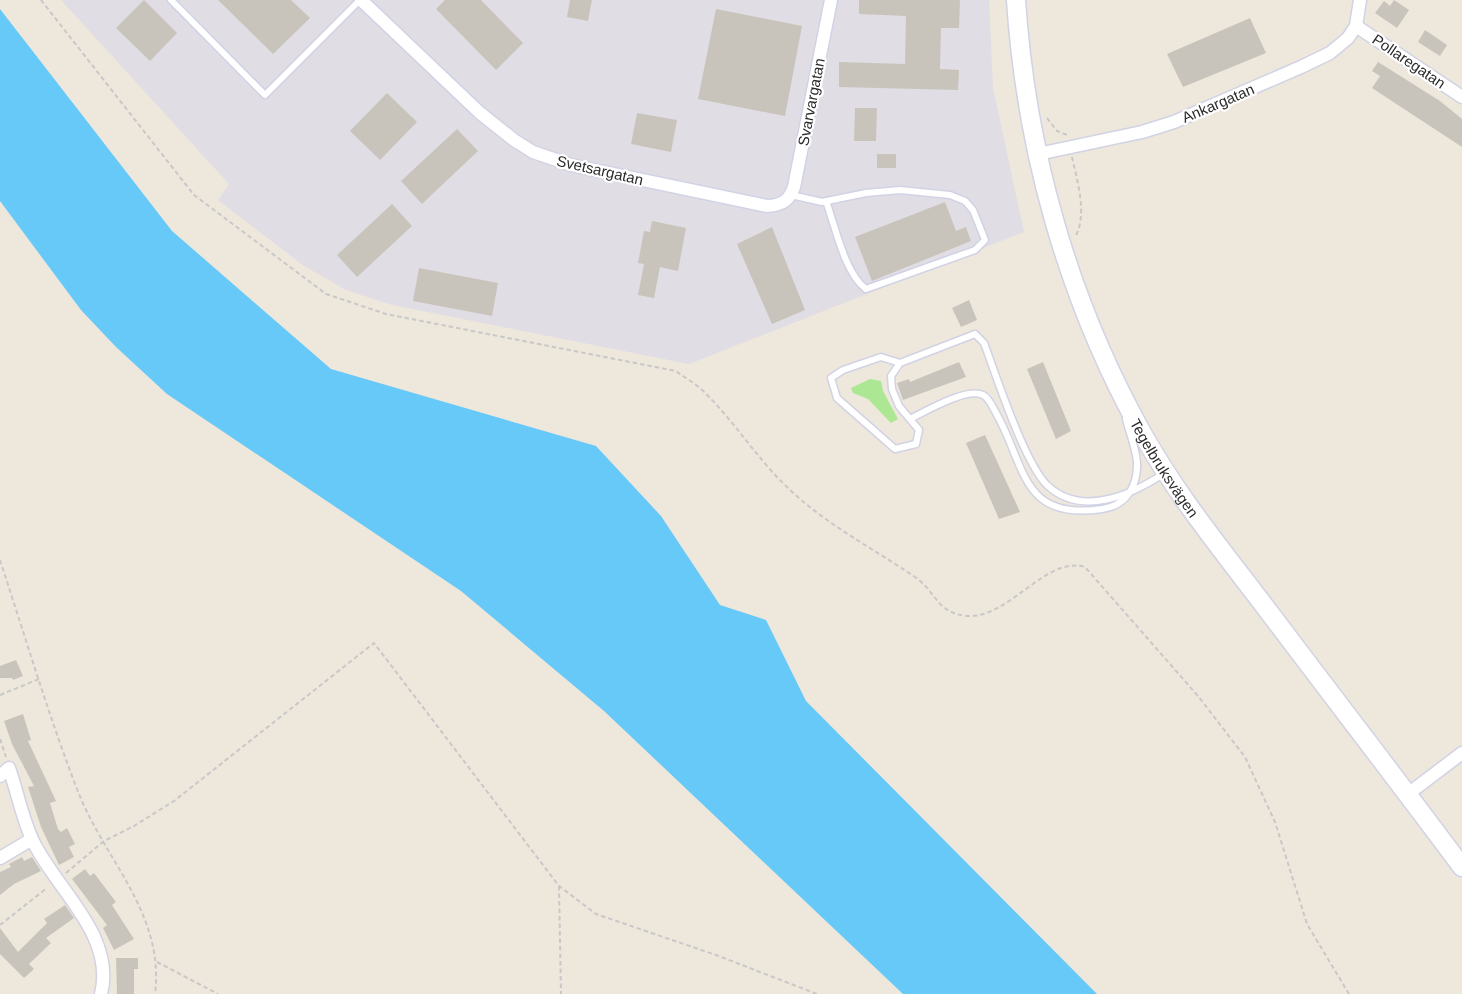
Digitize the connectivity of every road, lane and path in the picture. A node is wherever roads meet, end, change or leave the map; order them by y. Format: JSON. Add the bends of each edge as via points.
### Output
{"nodes":[{"id":1,"x":41,"y":0,"type":"edge"},
{"id":2,"x":171,"y":0,"type":"edge"},
{"id":3,"x":360,"y":0,"type":"edge"},
{"id":4,"x":831,"y":0,"type":"edge"},
{"id":5,"x":1016,"y":0,"type":"edge"},
{"id":6,"x":1360,"y":0,"type":"edge"},
{"id":7,"x":1356,"y":26,"type":"junction"},
{"id":8,"x":1462,"y":97,"type":"edge"},
{"id":9,"x":1045,"y":115,"type":"dead end"},
{"id":10,"x":1070,"y":147,"type":"junction"},
{"id":11,"x":1038,"y":154,"type":"junction"},
{"id":12,"x":788,"y":199,"type":"junction"},
{"id":13,"x":826,"y":201,"type":"junction"},
{"id":14,"x":1060,"y":245,"type":"junction"},
{"id":15,"x":900,"y":363,"type":"junction"},
{"id":16,"x":1118,"y":386,"type":"junction"},
{"id":17,"x":910,"y":419,"type":"junction"},
{"id":18,"x":1166,"y":473,"type":"junction"},
{"id":19,"x":1128,"y":495,"type":"junction"},
{"id":20,"x":0,"y":560,"type":"edge"},
{"id":21,"x":39,"y":679,"type":"junction"},
{"id":22,"x":0,"y":696,"type":"edge"},
{"id":23,"x":0,"y":739,"type":"edge"},
{"id":24,"x":1462,"y":753,"type":"edge"},
{"id":25,"x":5,"y":772,"type":"edge"},
{"id":26,"x":1408,"y":795,"type":"junction"},
{"id":27,"x":32,"y":839,"type":"junction"},
{"id":28,"x":104,"y":842,"type":"junction"},
{"id":29,"x":0,"y":858,"type":"edge"},
{"id":30,"x":1462,"y":867,"type":"edge"},
{"id":31,"x":559,"y":886,"type":"junction"},
{"id":32,"x":157,"y":962,"type":"junction"},
{"id":33,"x":101,"y":994,"type":"edge"},
{"id":34,"x":155,"y":994,"type":"edge"},
{"id":35,"x":218,"y":994,"type":"edge"},
{"id":36,"x":561,"y":994,"type":"edge"},
{"id":37,"x":817,"y":994,"type":"edge"},
{"id":38,"x":1349,"y":994,"type":"edge"}],
"edges":[{"from":1,"to":38,"type":"path","via":[[194,195],[326,294],[386,314],[676,371],[704,392],[803,502],[918,579],[943,609],[968,616],[994,610],[1057,570],[1075,565],[1085,567],[1245,756],[1275,822],[1307,924]]},
{"from":2,"to":3,"type":"lane","via":[[265,95]]},
{"from":3,"to":12,"type":"street","name":"Svetsargatan","via":[[480,113],[533,152],[571,165],[767,206],[779,206]]},
{"from":4,"to":12,"type":"street","name":"Svarvargatan"},
{"from":5,"to":11,"type":"street","name":"Tegelbruksvägen"},
{"from":6,"to":7,"type":"street"},
{"from":7,"to":8,"type":"street","name":"Pollaregatan"},
{"from":7,"to":10,"type":"street","name":"Ankargatan","via":[[1330,53],[1204,111],[1142,132]]},
{"from":9,"to":10,"type":"path","via":[[1057,131],[1068,135]]},
{"from":10,"to":11,"type":"street","name":"Ankargatan"},
{"from":10,"to":14,"type":"path","via":[[1079,193],[1080,224],[1077,235]]},
{"from":11,"to":14,"type":"street","name":"Tegelbruksvägen"},
{"from":12,"to":13,"type":"lane"},
{"from":13,"to":13,"type":"lane","via":[[900,190],[950,195],[965,201],[973,210],[985,240],[975,250],[866,289],[850,270]]},
{"from":14,"to":16,"type":"street","name":"Tegelbruksvägen"},
{"from":15,"to":17,"type":"lane","via":[[891,376],[892,389]]},
{"from":15,"to":17,"type":"lane","via":[[882,357],[843,369],[831,378],[832,389],[837,398],[895,449],[916,444],[919,430]]},
{"from":15,"to":19,"type":"lane","via":[[975,334],[984,343],[1025,446],[1047,485],[1078,499],[1099,501]]},
{"from":16,"to":18,"type":"street","name":"Tegelbruksvägen"},
{"from":16,"to":19,"type":"lane","via":[[1138,460]]},
{"from":17,"to":19,"type":"lane","via":[[938,404],[980,393],[987,397],[1005,429],[1021,473],[1036,496],[1082,511],[1105,509],[1121,503]]},
{"from":18,"to":19,"type":"lane"},
{"from":18,"to":26,"type":"street","name":"Tegelbruksvägen"},
{"from":20,"to":21,"type":"path"},
{"from":21,"to":22,"type":"path"},
{"from":21,"to":28,"type":"path","via":[[77,790]]},
{"from":23,"to":25,"type":"path"},
{"from":24,"to":26,"type":"street"},
{"from":25,"to":27,"type":"street"},
{"from":26,"to":30,"type":"street","name":"Tegelbruksvägen"},
{"from":27,"to":29,"type":"street"},
{"from":27,"to":33,"type":"street","via":[[94,939],[103,966]]},
{"from":28,"to":31,"type":"path","via":[[174,801],[374,643]]},
{"from":28,"to":32,"type":"path","via":[[148,924]]},
{"from":31,"to":36,"type":"path"},
{"from":31,"to":37,"type":"path","via":[[596,914]]},
{"from":32,"to":34,"type":"path"},
{"from":32,"to":35,"type":"path"}]}
